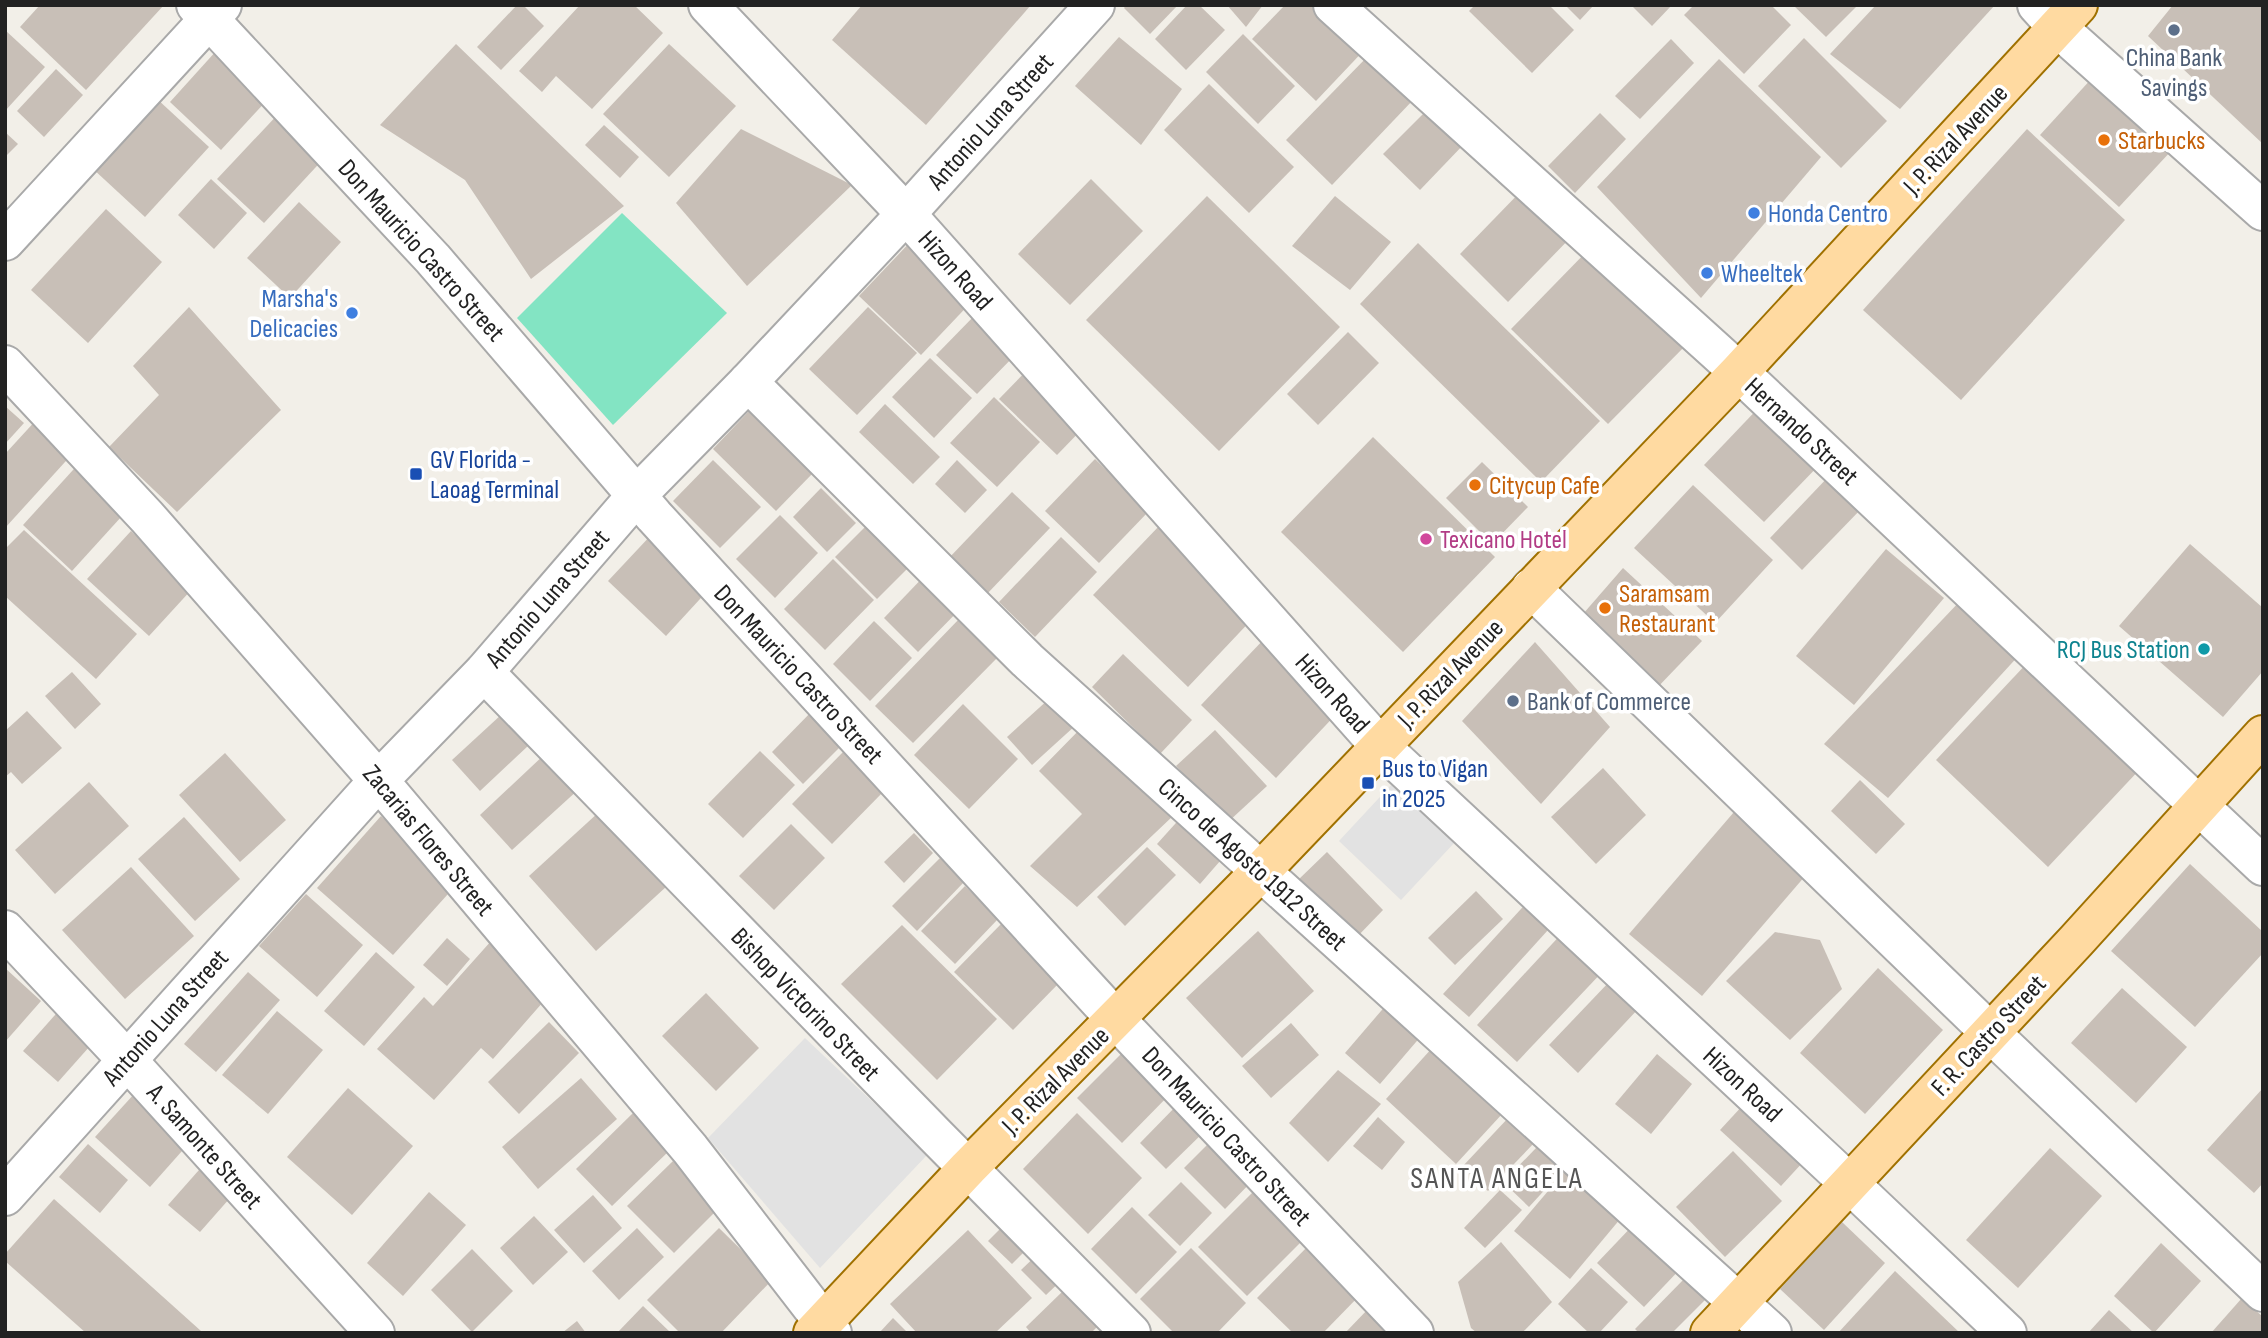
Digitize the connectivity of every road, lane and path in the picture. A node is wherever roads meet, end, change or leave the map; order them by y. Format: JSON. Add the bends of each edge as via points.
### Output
{"nodes":[{"id":1,"x":708,"y":5,"type":"edge"},
{"id":2,"x":1094,"y":5,"type":"edge"},
{"id":3,"x":1333,"y":5,"type":"edge"},
{"id":4,"x":209,"y":10,"type":"edge"},
{"id":5,"x":2058,"y":13,"type":"edge"},
{"id":6,"x":2263,"y":211,"type":"edge"},
{"id":7,"x":906,"y":214,"type":"junction"},
{"id":8,"x":5,"y":241,"type":"edge"},
{"id":9,"x":5,"y":365,"type":"edge"},
{"id":10,"x":1739,"y":372,"type":"junction"},
{"id":11,"x":748,"y":382,"type":"junction"},
{"id":12,"x":636,"y":496,"type":"junction"},
{"id":13,"x":1531,"y":588,"type":"junction"},
{"id":14,"x":484,"y":672,"type":"junction"},
{"id":15,"x":2263,"y":735,"type":"edge"},
{"id":16,"x":1380,"y":746,"type":"junction"},
{"id":17,"x":379,"y":780,"type":"junction"},
{"id":18,"x":2198,"y":805,"type":"junction"},
{"id":19,"x":2263,"y":866,"type":"edge"},
{"id":20,"x":1261,"y":871,"type":"junction"},
{"id":21,"x":5,"y":930,"type":"edge"},
{"id":22,"x":1116,"y":1018,"type":"junction"},
{"id":23,"x":1990,"y":1033,"type":"junction"},
{"id":24,"x":127,"y":1059,"type":"junction"},
{"id":25,"x":968,"y":1168,"type":"junction"},
{"id":26,"x":1849,"y":1182,"type":"junction"},
{"id":27,"x":5,"y":1196,"type":"edge"},
{"id":28,"x":2263,"y":1292,"type":"edge"},
{"id":29,"x":1739,"y":1302,"type":"junction"},
{"id":30,"x":822,"y":1329,"type":"edge"},
{"id":31,"x":375,"y":1333,"type":"edge"},
{"id":32,"x":1131,"y":1333,"type":"edge"},
{"id":33,"x":1413,"y":1333,"type":"edge"},
{"id":34,"x":1710,"y":1333,"type":"edge"},
{"id":35,"x":1772,"y":1333,"type":"edge"},
{"id":36,"x":2007,"y":1333,"type":"edge"}],
"edges":[{"from":1,"to":7,"type":"street","name":"Hizon Road"},
{"from":2,"to":7,"type":"street","name":"Antonio Luna Street"},
{"from":3,"to":10,"type":"street","name":"Hernando Street"},
{"from":4,"to":8,"type":"street"},
{"from":4,"to":12,"type":"street","name":"Don Mauricio Castro Street","via":[[433,259]]},
{"from":5,"to":6,"type":"street"},
{"from":5,"to":10,"type":"main road","name":"J. P. Rizal Avenue"},
{"from":7,"to":11,"type":"street","name":"Antonio Luna Street"},
{"from":7,"to":16,"type":"street","name":"Hizon Road"},
{"from":9,"to":17,"type":"street","name":"Zacarias Flores Street","via":[[148,517]]},
{"from":10,"to":13,"type":"main road","name":"J. P. Rizal Avenue"},
{"from":10,"to":18,"type":"street","name":"Hernando Street"},
{"from":11,"to":12,"type":"street","name":"Antonio Luna Street"},
{"from":11,"to":20,"type":"street","name":"Cinco de Agosto 1912 Street","via":[[1027,660]]},
{"from":12,"to":14,"type":"street","name":"Antonio Luna Street"},
{"from":12,"to":22,"type":"street","name":"Don Mauricio Castro Street"},
{"from":13,"to":16,"type":"main road","name":"J. P. Rizal Avenue"},
{"from":13,"to":23,"type":"street"},
{"from":14,"to":17,"type":"street","name":"Antonio Luna Street"},
{"from":14,"to":25,"type":"street","name":"Bishop Victorino Street"},
{"from":15,"to":18,"type":"main road","name":"F. R. Castro Street"},
{"from":16,"to":20,"type":"main road","name":"J. P. Rizal Avenue"},
{"from":16,"to":26,"type":"street","name":"Hizon Road"},
{"from":17,"to":24,"type":"street","name":"Antonio Luna Street"},
{"from":17,"to":30,"type":"street","name":"Zacarias Flores Street","via":[[690,1149]]},
{"from":18,"to":19,"type":"street","name":"Hernando Street"},
{"from":18,"to":23,"type":"main road","name":"F. R. Castro Street"},
{"from":20,"to":22,"type":"main road","name":"J. P. Rizal Avenue"},
{"from":20,"to":29,"type":"street","name":"Cinco de Agosto 1912 Street"},
{"from":21,"to":24,"type":"street","name":"A. Samonte Street"},
{"from":22,"to":25,"type":"main road","name":"J. P. Rizal Avenue"},
{"from":22,"to":33,"type":"street","name":"Don Mauricio Castro Street"},
{"from":23,"to":26,"type":"main road","name":"F. R. Castro Street"},
{"from":23,"to":28,"type":"street"},
{"from":24,"to":27,"type":"street","name":"Antonio Luna Street"},
{"from":24,"to":31,"type":"street","name":"A. Samonte Street"},
{"from":25,"to":30,"type":"main road","name":"J. P. Rizal Avenue"},
{"from":25,"to":32,"type":"street","name":"Bishop Victorino Street"},
{"from":26,"to":29,"type":"main road","name":"F. R. Castro Street"},
{"from":26,"to":36,"type":"street","name":"Hizon Road"},
{"from":29,"to":34,"type":"main road","name":"F. R. Castro Street"},
{"from":29,"to":35,"type":"street","name":"Cinco de Agosto 1912 Street"}]}
